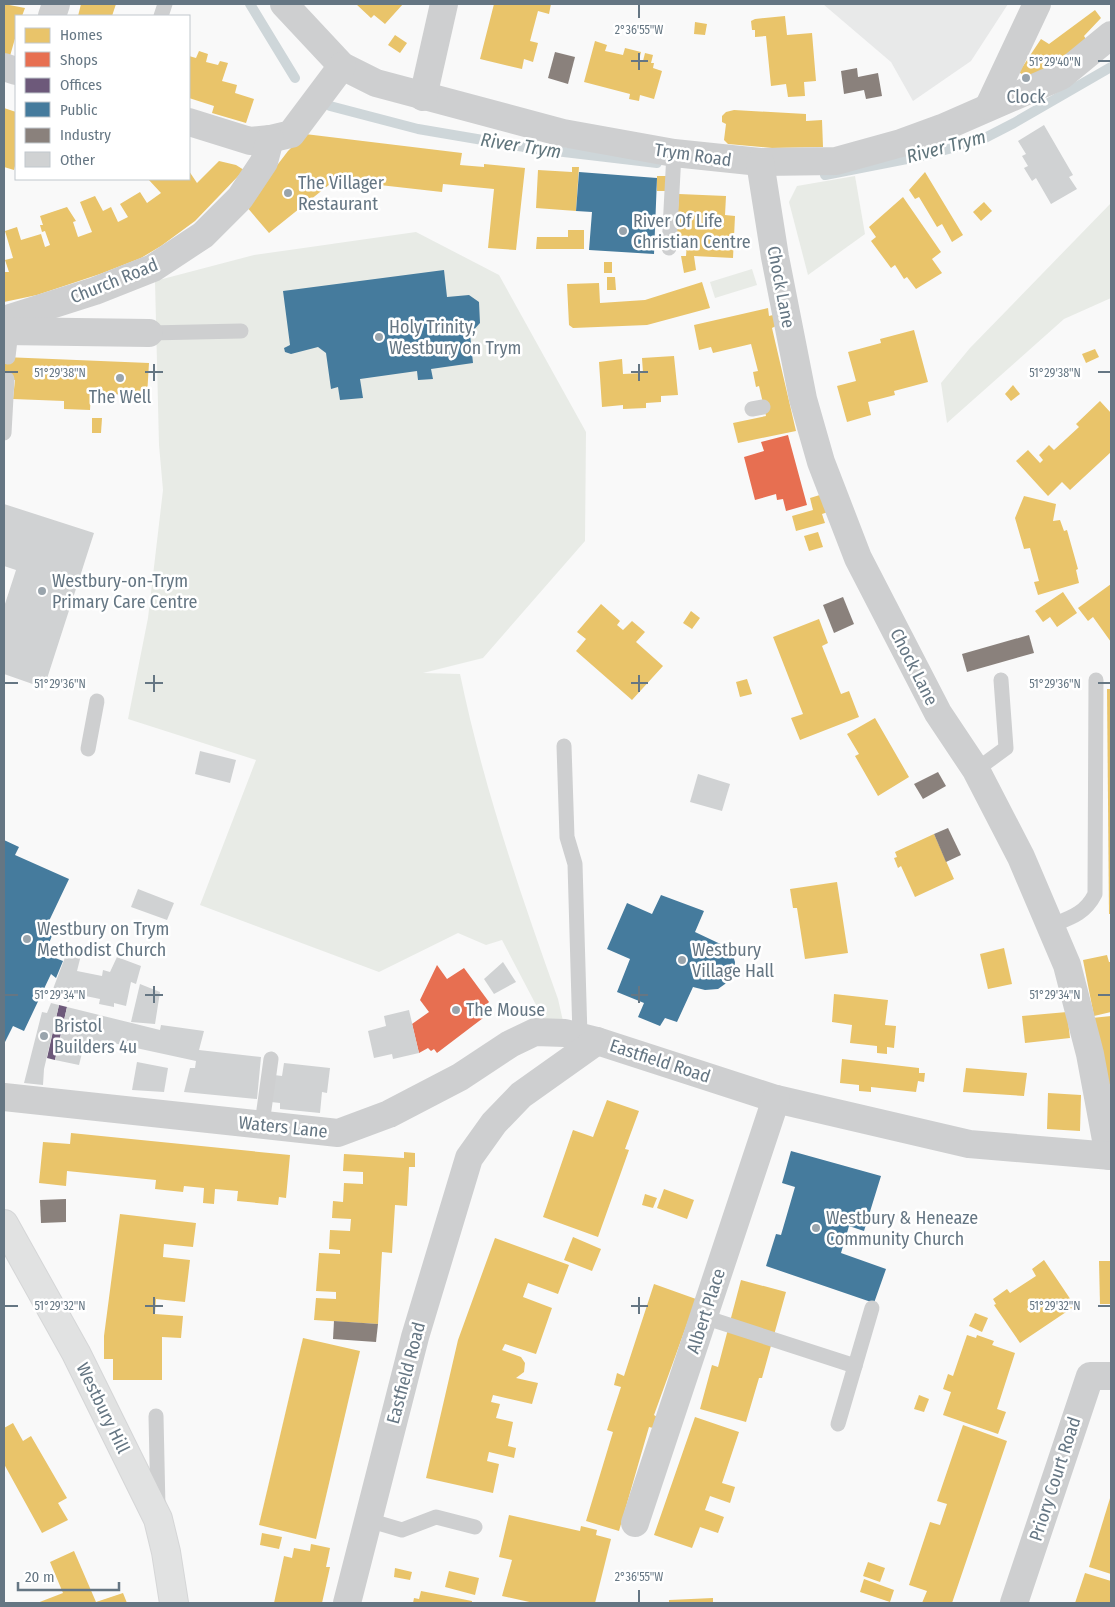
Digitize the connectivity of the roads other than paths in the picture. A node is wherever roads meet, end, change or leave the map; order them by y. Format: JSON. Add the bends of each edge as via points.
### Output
{"nodes":[{"id":1,"x":284,"y":4,"type":"edge"},
{"id":2,"x":444,"y":4,"type":"edge"},
{"id":3,"x":1038,"y":4,"type":"edge"},
{"id":4,"x":1111,"y":35,"type":"edge"},
{"id":5,"x":342,"y":66,"type":"junction"},
{"id":6,"x":423,"y":97,"type":"junction"},
{"id":7,"x":989,"y":106,"type":"junction"},
{"id":8,"x":190,"y":122,"type":"edge"},
{"id":9,"x":270,"y":140,"type":"junction"},
{"id":10,"x":674,"y":154,"type":"junction"},
{"id":11,"x":760,"y":162,"type":"junction"},
{"id":12,"x":669,"y":248,"type":"dead end"},
{"id":13,"x":241,"y":331,"type":"dead end"},
{"id":14,"x":149,"y":333,"type":"joint"},
{"id":15,"x":7,"y":335,"type":"edge"},
{"id":16,"x":7,"y":379,"type":"dead end"},
{"id":17,"x":4,"y":433,"type":"edge"},
{"id":18,"x":1001,"y":680,"type":"dead end"},
{"id":19,"x":1096,"y":680,"type":"dead end"},
{"id":20,"x":97,"y":701,"type":"dead end"},
{"id":21,"x":564,"y":746,"type":"dead end"},
{"id":22,"x":88,"y":749,"type":"dead end"},
{"id":23,"x":976,"y":770,"type":"junction"},
{"id":24,"x":1050,"y":926,"type":"junction"},
{"id":25,"x":588,"y":1039,"type":"junction"},
{"id":26,"x":271,"y":1059,"type":"dead end"},
{"id":27,"x":4,"y":1097,"type":"edge"},
{"id":28,"x":776,"y":1098,"type":"junction"},
{"id":29,"x":262,"y":1124,"type":"junction"},
{"id":30,"x":1110,"y":1156,"type":"edge"},
{"id":31,"x":6,"y":1233,"type":"edge"},
{"id":32,"x":872,"y":1308,"type":"dead end"},
{"id":33,"x":704,"y":1318,"type":"junction"},
{"id":34,"x":855,"y":1366,"type":"junction"},
{"id":35,"x":1111,"y":1376,"type":"edge"},
{"id":36,"x":156,"y":1416,"type":"dead end"},
{"id":37,"x":838,"y":1424,"type":"dead end"},
{"id":38,"x":158,"y":1519,"type":"junction"},
{"id":39,"x":368,"y":1520,"type":"junction"},
{"id":40,"x":635,"y":1523,"type":"dead end"},
{"id":41,"x":475,"y":1527,"type":"dead end"},
{"id":42,"x":174,"y":1603,"type":"edge"},
{"id":43,"x":347,"y":1603,"type":"edge"},
{"id":44,"x":1014,"y":1603,"type":"edge"}],
"edges":[{"from":1,"to":5,"type":"street","name":"Trym Road"},
{"from":2,"to":6,"type":"street"},
{"from":3,"to":7,"type":"street"},
{"from":4,"to":7,"type":"street","name":"Trym Road","via":[[1061,76]]},
{"from":5,"to":6,"type":"street","name":"Trym Road","via":[[376,83]]},
{"from":5,"to":9,"type":"street","via":[[291,134]]},
{"from":6,"to":10,"type":"street","name":"Trym Road","via":[[563,133]]},
{"from":7,"to":11,"type":"street","name":"Trym Road","via":[[901,143],[836,161]]},
{"from":8,"to":9,"type":"street","via":[[250,141]]},
{"from":9,"to":15,"type":"street","name":"Church Road","via":[[264,162],[240,198],[202,235],[153,268],[95,291]]},
{"from":10,"to":11,"type":"street","name":"Trym Road"},
{"from":10,"to":12,"type":"lane"},
{"from":11,"to":23,"type":"street","name":"Chock Lane","via":[[796,401],[858,558],[938,713]]},
{"from":13,"to":14,"type":"lane"},
{"from":14,"to":15,"type":"street","name":"Church Road"},
{"from":16,"to":17,"type":"lane"},
{"from":18,"to":23,"type":"lane","via":[[1006,748]]},
{"from":19,"to":24,"type":"lane","via":[[1095,894],[1090,905],[1077,916]]},
{"from":20,"to":22,"type":"lane"},
{"from":21,"to":25,"type":"lane","via":[[567,836],[575,864]]},
{"from":23,"to":24,"type":"street","name":"Chock Lane","via":[[1021,857]]},
{"from":24,"to":30,"type":"street","name":"Chock Lane","via":[[1067,965],[1090,1054]]},
{"from":25,"to":28,"type":"street","name":"Eastfield Road"},
{"from":25,"to":29,"type":"street","name":"Waters Lane","via":[[565,1033],[535,1032],[398,1109],[338,1133]]},
{"from":25,"to":39,"type":"street","name":"Eastfield Road","via":[[521,1095],[494,1123],[469,1158],[415,1337]]},
{"from":26,"to":29,"type":"lane"},
{"from":27,"to":29,"type":"street","name":"Waters Lane"},
{"from":28,"to":30,"type":"street","name":"Eastfield Road","via":[[969,1144]]},
{"from":28,"to":33,"type":"street","name":"Albert Place","via":[[754,1192]]},
{"from":31,"to":38,"type":"main road","name":"Westbury Hill","via":[[76,1353]]},
{"from":32,"to":34,"type":"lane"},
{"from":33,"to":34,"type":"lane"},
{"from":33,"to":40,"type":"street","name":"Albert Place"},
{"from":34,"to":37,"type":"lane"},
{"from":35,"to":44,"type":"street","name":"Priory Court Road","via":[[1090,1376]]},
{"from":36,"to":38,"type":"lane"},
{"from":38,"to":42,"type":"main road","name":"Westbury Hill"},
{"from":39,"to":41,"type":"lane","via":[[402,1530],[436,1517]]},
{"from":39,"to":43,"type":"street","name":"Eastfield Road"}]}
